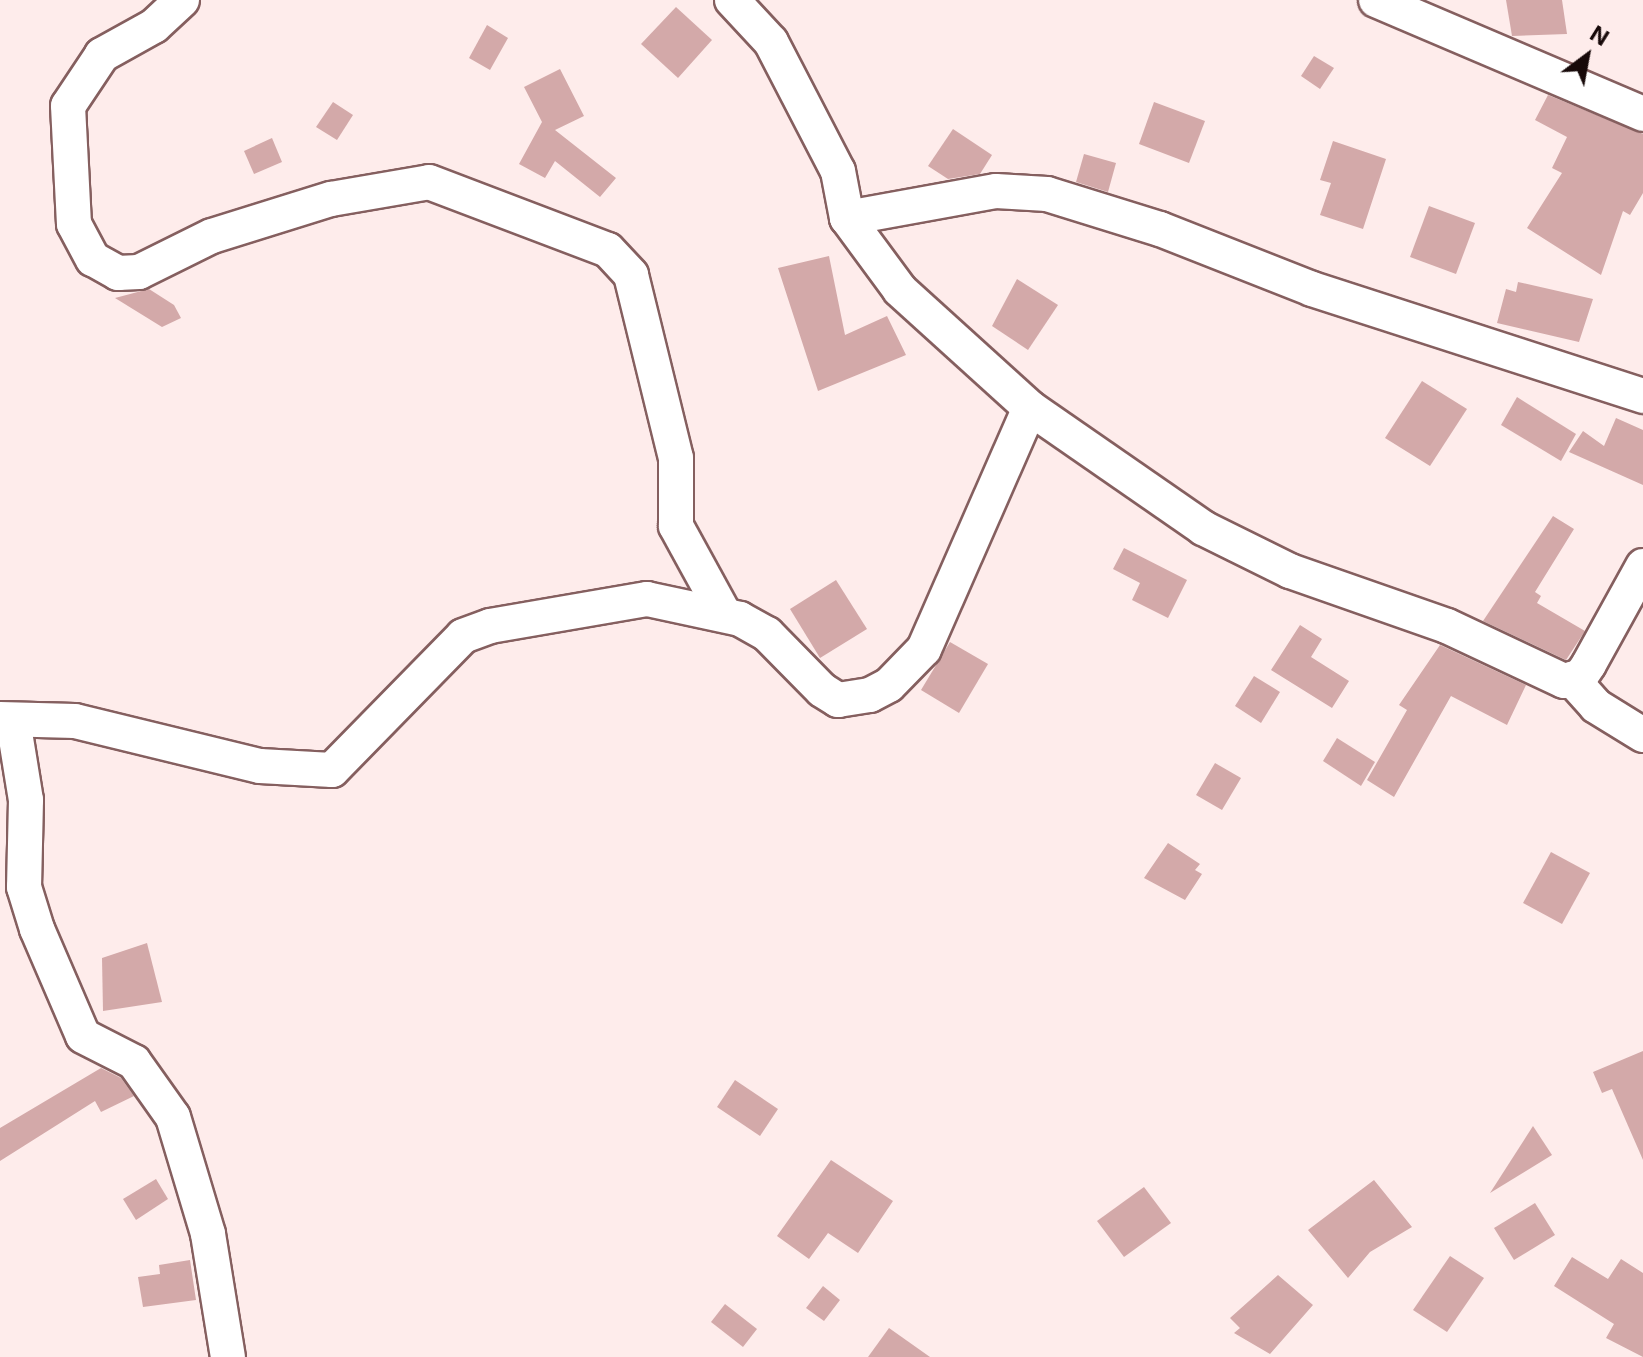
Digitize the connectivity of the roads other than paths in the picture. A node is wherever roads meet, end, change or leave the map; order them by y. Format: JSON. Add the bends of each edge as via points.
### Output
{"nodes":[{"id":1,"x":182,"y":0,"type":"edge"},
{"id":2,"x":732,"y":0,"type":"edge"},
{"id":3,"x":1376,"y":0,"type":"edge"},
{"id":4,"x":1643,"y":114,"type":"edge"},
{"id":5,"x":847,"y":218,"type":"junction"},
{"id":6,"x":1643,"y":396,"type":"edge"},
{"id":7,"x":1030,"y":408,"type":"junction"},
{"id":8,"x":1643,"y":566,"type":"edge"},
{"id":9,"x":723,"y":612,"type":"junction"},
{"id":10,"x":1572,"y":679,"type":"junction"},
{"id":11,"x":6,"y":720,"type":"edge"},
{"id":12,"x":1643,"y":735,"type":"edge"},
{"id":13,"x":228,"y":1357,"type":"edge"}],
"edges":[{"from":1,"to":9,"type":"street","via":[[154,26],[102,55],[68,106],[74,224],[93,259],[118,273],[156,268],[212,236],[331,199],[429,182],[608,250],[631,275],[676,458],[676,526]]},
{"from":2,"to":5,"type":"street","via":[[771,42],[838,171]]},
{"from":3,"to":4,"type":"street"},
{"from":5,"to":6,"type":"street","via":[[996,191],[1047,194],[1160,229],[1312,289]]},
{"from":5,"to":7,"type":"street","via":[[900,290]]},
{"from":7,"to":9,"type":"street","via":[[931,636],[889,685],[838,700],[767,634]]},
{"from":7,"to":10,"type":"street","via":[[1168,506],[1244,551],[1447,626],[1555,679]]},
{"from":8,"to":10,"type":"street","via":[[1589,664]]},
{"from":9,"to":11,"type":"street","via":[[647,599],[514,621],[463,636],[332,770],[260,766],[75,721]]},
{"from":10,"to":12,"type":"street","via":[[1596,706]]},
{"from":11,"to":13,"type":"street","via":[[26,800],[24,887],[37,929],[83,1036],[134,1062],[173,1117],[208,1234]]}]}
